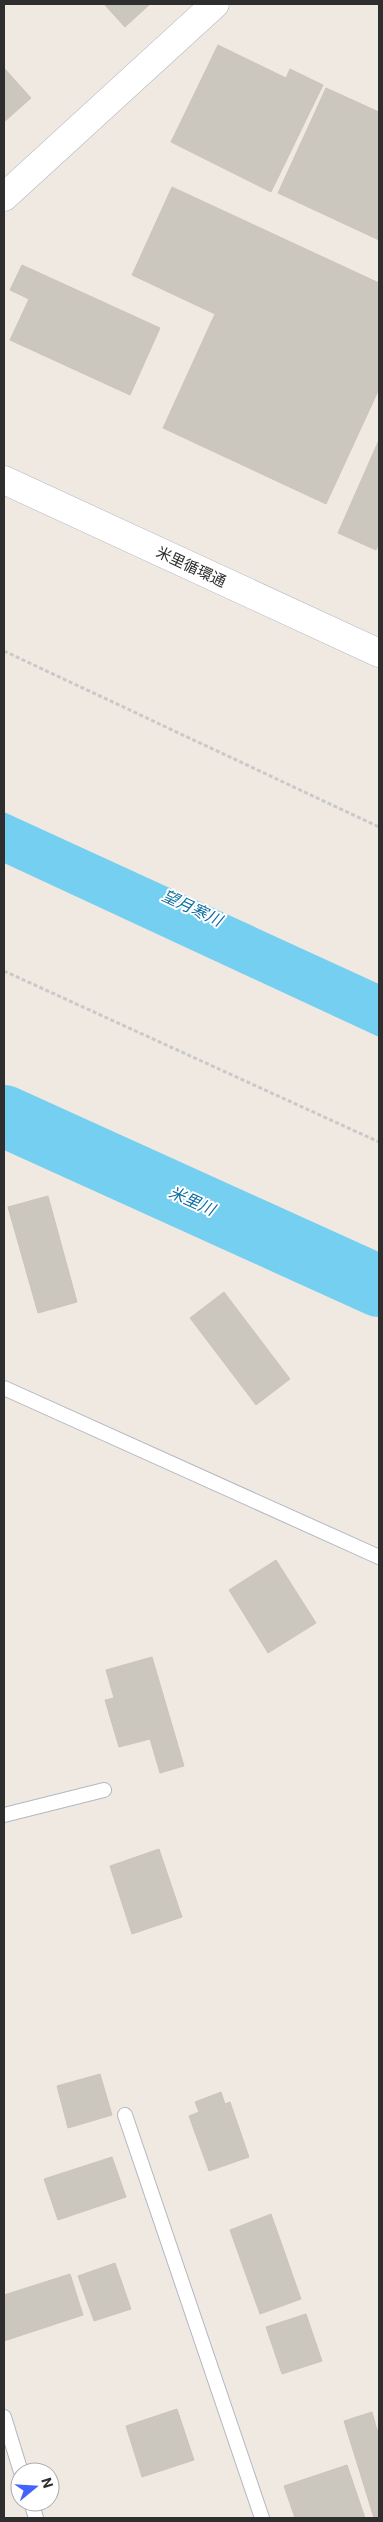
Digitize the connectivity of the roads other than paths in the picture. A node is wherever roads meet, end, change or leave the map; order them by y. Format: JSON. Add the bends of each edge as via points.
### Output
{"nodes":[{"id":1,"x":215,"y":4,"type":"edge"},
{"id":2,"x":4,"y":197,"type":"edge"},
{"id":3,"x":4,"y":480,"type":"edge"},
{"id":4,"x":379,"y":653,"type":"edge"},
{"id":5,"x":4,"y":1388,"type":"edge"},
{"id":6,"x":379,"y":1556,"type":"edge"},
{"id":7,"x":104,"y":1790,"type":"dead end"},
{"id":8,"x":4,"y":1815,"type":"edge"},
{"id":9,"x":125,"y":2115,"type":"dead end"},
{"id":10,"x":4,"y":2418,"type":"edge"},
{"id":11,"x":18,"y":2462,"type":"edge"},
{"id":12,"x":262,"y":2518,"type":"edge"}],
"edges":[{"from":1,"to":2,"type":"street"},
{"from":3,"to":4,"type":"street","name":"米里循環通"},
{"from":5,"to":6,"type":"lane"},
{"from":7,"to":8,"type":"lane"},
{"from":9,"to":12,"type":"lane"},
{"from":10,"to":11,"type":"lane"}]}
